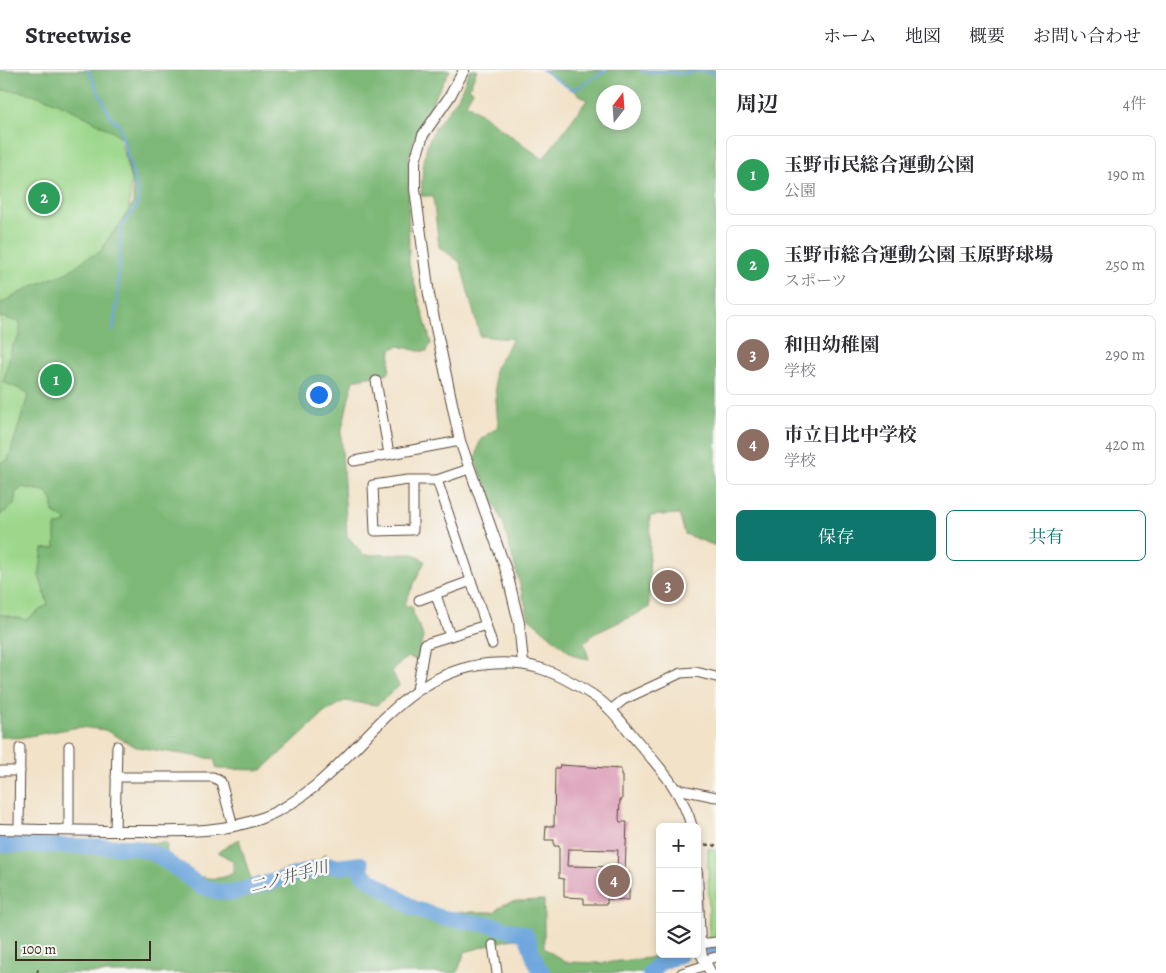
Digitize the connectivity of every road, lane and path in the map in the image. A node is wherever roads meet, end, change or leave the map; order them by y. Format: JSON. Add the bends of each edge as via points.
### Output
{"nodes":[{"id":1,"x":464,"y":70,"type":"edge"},
{"id":2,"x":376,"y":381,"type":"dead end"},
{"id":3,"x":460,"y":441,"type":"junction"},
{"id":4,"x":389,"y":454,"type":"junction"},
{"id":5,"x":354,"y":461,"type":"dead end"},
{"id":6,"x":469,"y":469,"type":"junction"},
{"id":7,"x":413,"y":480,"type":"junction"},
{"id":8,"x":436,"y":480,"type":"junction"},
{"id":9,"x":471,"y":581,"type":"junction"},
{"id":10,"x":436,"y":595,"type":"junction"},
{"id":11,"x":420,"y":600,"type":"dead end"},
{"id":12,"x":486,"y":625,"type":"junction"},
{"id":13,"x":450,"y":636,"type":"junction"},
{"id":14,"x":492,"y":644,"type":"dead end"},
{"id":15,"x":523,"y":663,"type":"junction"},
{"id":16,"x":716,"y":677,"type":"edge"},
{"id":17,"x":417,"y":690,"type":"junction"},
{"id":18,"x":611,"y":710,"type":"junction"},
{"id":19,"x":69,"y":746,"type":"dead end"},
{"id":20,"x":117,"y":746,"type":"dead end"},
{"id":21,"x":20,"y":748,"type":"dead end"},
{"id":22,"x":0,"y":771,"type":"edge"},
{"id":23,"x":20,"y":771,"type":"junction"},
{"id":24,"x":116,"y":777,"type":"junction"},
{"id":25,"x":676,"y":789,"type":"junction"},
{"id":26,"x":716,"y":797,"type":"edge"},
{"id":27,"x":691,"y":823,"type":"edge"},
{"id":28,"x":233,"y":826,"type":"junction"},
{"id":29,"x":0,"y":829,"type":"edge"},
{"id":30,"x":19,"y":829,"type":"junction"},
{"id":31,"x":69,"y":830,"type":"junction"},
{"id":32,"x":115,"y":831,"type":"junction"},
{"id":33,"x":701,"y":844,"type":"edge"},
{"id":34,"x":716,"y":846,"type":"edge"},
{"id":35,"x":716,"y":942,"type":"edge"},
{"id":36,"x":701,"y":944,"type":"edge"},
{"id":37,"x":492,"y":945,"type":"dead end"},
{"id":38,"x":701,"y":947,"type":"edge"},
{"id":39,"x":716,"y":957,"type":"edge"},
{"id":40,"x":39,"y":966,"type":"dead end"},
{"id":41,"x":707,"y":966,"type":"edge"},
{"id":42,"x":37,"y":973,"type":"edge"},
{"id":43,"x":497,"y":973,"type":"edge"},
{"id":44,"x":682,"y":973,"type":"edge"}],
"edges":[{"from":1,"to":3,"type":"street","via":[[423,135],[415,161],[415,189],[430,295]]},
{"from":2,"to":4,"type":"street"},
{"from":3,"to":4,"type":"street"},
{"from":3,"to":6,"type":"street"},
{"from":4,"to":5,"type":"street"},
{"from":6,"to":8,"type":"street"},
{"from":6,"to":15,"type":"street","via":[[508,573],[519,623]]},
{"from":7,"to":7,"type":"street","via":[[374,485],[375,531],[413,530]]},
{"from":7,"to":8,"type":"street"},
{"from":8,"to":9,"type":"street"},
{"from":9,"to":10,"type":"street"},
{"from":9,"to":12,"type":"street"},
{"from":10,"to":11,"type":"street"},
{"from":10,"to":13,"type":"street"},
{"from":12,"to":13,"type":"street"},
{"from":12,"to":14,"type":"street"},
{"from":13,"to":17,"type":"street","via":[[425,644]]},
{"from":15,"to":17,"type":"street","via":[[467,666]]},
{"from":15,"to":18,"type":"street","via":[[560,676]]},
{"from":16,"to":18,"type":"street","via":[[696,672],[681,673],[623,700]]},
{"from":17,"to":28,"type":"street","via":[[298,800],[260,819]]},
{"from":18,"to":25,"type":"street"},
{"from":19,"to":31,"type":"street"},
{"from":20,"to":24,"type":"street"},
{"from":21,"to":23,"type":"street"},
{"from":22,"to":23,"type":"street"},
{"from":23,"to":30,"type":"street"},
{"from":24,"to":28,"type":"street","via":[[213,777],[221,782]]},
{"from":24,"to":32,"type":"street"},
{"from":25,"to":26,"type":"street"},
{"from":25,"to":27,"type":"street"},
{"from":28,"to":32,"type":"street","via":[[210,831]]},
{"from":29,"to":30,"type":"street"},
{"from":30,"to":31,"type":"street"},
{"from":31,"to":32,"type":"street"},
{"from":33,"to":34,"type":"path"},
{"from":35,"to":36,"type":"street"},
{"from":37,"to":43,"type":"street"},
{"from":38,"to":41,"type":"street"},
{"from":39,"to":41,"type":"street"},
{"from":40,"to":42,"type":"path"},
{"from":41,"to":44,"type":"street"}]}
